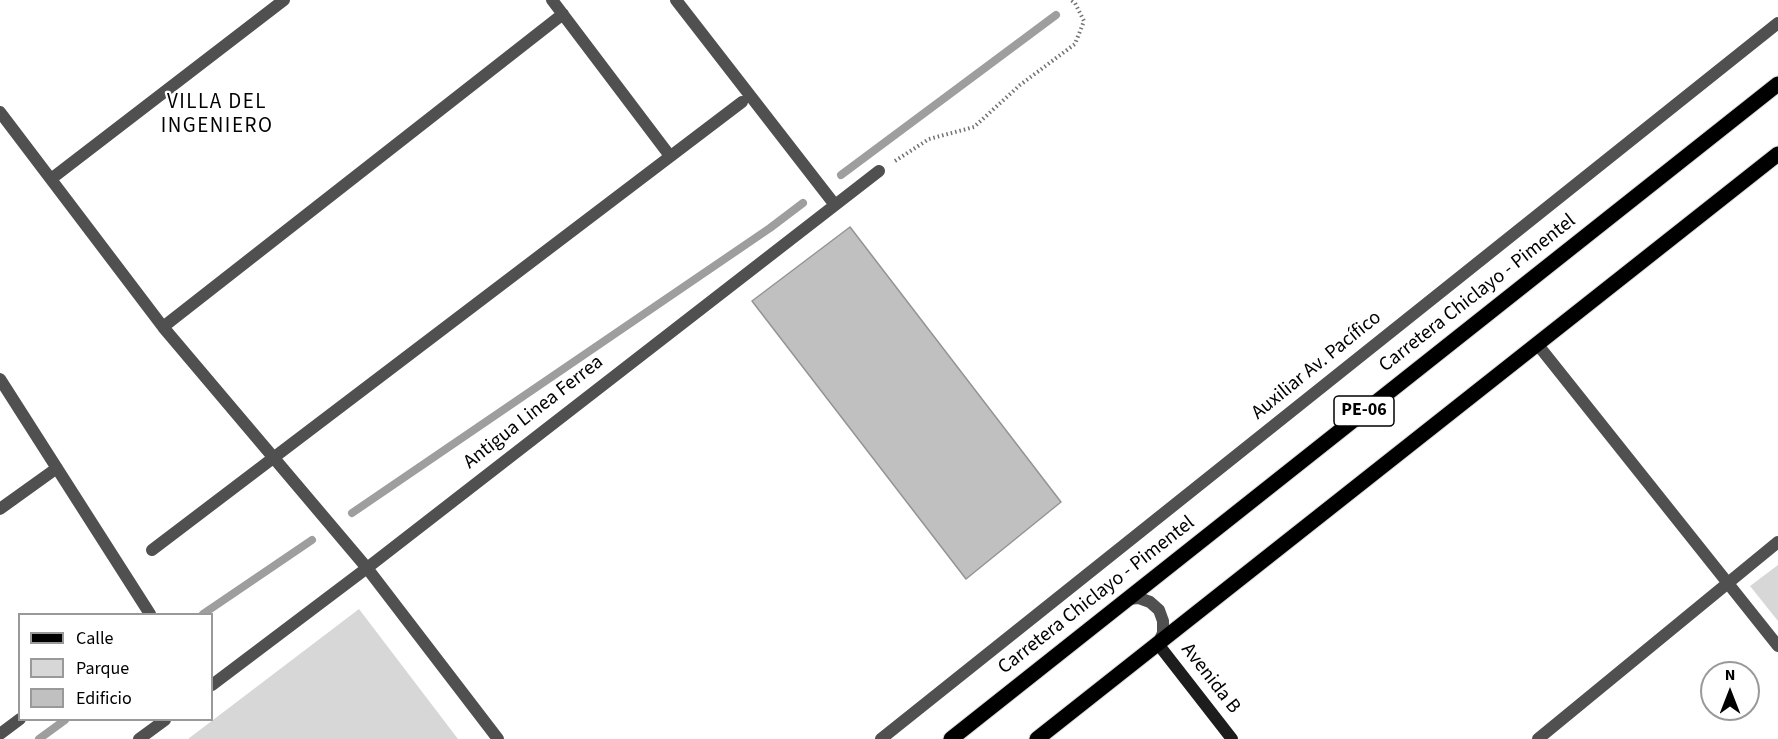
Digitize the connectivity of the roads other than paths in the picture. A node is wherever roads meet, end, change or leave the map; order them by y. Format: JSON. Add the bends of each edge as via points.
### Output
{"nodes":[{"id":1,"x":284,"y":0,"type":"edge"},
{"id":2,"x":552,"y":0,"type":"edge"},
{"id":3,"x":676,"y":0,"type":"edge"},
{"id":4,"x":563,"y":14,"type":"junction"},
{"id":5,"x":1778,"y":23,"type":"edge"},
{"id":6,"x":1778,"y":84,"type":"edge"},
{"id":7,"x":742,"y":102,"type":"dead end"},
{"id":8,"x":0,"y":112,"type":"edge"},
{"id":9,"x":1778,"y":154,"type":"edge"},
{"id":10,"x":670,"y":156,"type":"junction"},
{"id":11,"x":879,"y":171,"type":"road end"},
{"id":12,"x":51,"y":179,"type":"junction"},
{"id":13,"x":835,"y":205,"type":"junction"},
{"id":14,"x":163,"y":327,"type":"junction"},
{"id":15,"x":1538,"y":345,"type":"junction"},
{"id":16,"x":0,"y":379,"type":"edge"},
{"id":17,"x":274,"y":459,"type":"junction"},
{"id":18,"x":57,"y":468,"type":"junction"},
{"id":19,"x":0,"y":509,"type":"edge"},
{"id":20,"x":1778,"y":542,"type":"edge"},
{"id":21,"x":153,"y":550,"type":"dead end"},
{"id":22,"x":367,"y":568,"type":"junction"},
{"id":23,"x":1727,"y":582,"type":"junction"},
{"id":24,"x":1127,"y":599,"type":"junction"},
{"id":25,"x":149,"y":613,"type":"edge"},
{"id":26,"x":1158,"y":644,"type":"junction"},
{"id":27,"x":1778,"y":646,"type":"edge"},
{"id":28,"x":213,"y":684,"type":"edge"},
{"id":29,"x":18,"y":720,"type":"edge"},
{"id":30,"x":164,"y":721,"type":"edge"},
{"id":31,"x":0,"y":734,"type":"edge"},
{"id":32,"x":139,"y":739,"type":"edge"},
{"id":33,"x":498,"y":739,"type":"edge"},
{"id":34,"x":881,"y":739,"type":"edge"},
{"id":35,"x":951,"y":739,"type":"edge"},
{"id":36,"x":1037,"y":739,"type":"edge"},
{"id":37,"x":1232,"y":739,"type":"edge"},
{"id":38,"x":1539,"y":739,"type":"edge"}],
"edges":[{"from":1,"to":12,"type":"street"},
{"from":2,"to":4,"type":"street"},
{"from":3,"to":13,"type":"street"},
{"from":4,"to":10,"type":"street"},
{"from":4,"to":14,"type":"street"},
{"from":5,"to":34,"type":"street","name":"Auxiliar Av. Pacífico"},
{"from":6,"to":24,"type":"main road","name":"Carretera Chiclayo - Pimentel","number":"PE-06"},
{"from":7,"to":10,"type":"street"},
{"from":8,"to":12,"type":"street"},
{"from":9,"to":15,"type":"main road","number":"PE-06"},
{"from":10,"to":17,"type":"street"},
{"from":11,"to":13,"type":"street","name":"Antigua Linea Ferrea"},
{"from":12,"to":14,"type":"street"},
{"from":13,"to":22,"type":"street","name":"Antigua Linea Ferrea"},
{"from":14,"to":17,"type":"street"},
{"from":15,"to":23,"type":"street"},
{"from":15,"to":26,"type":"main road","number":"PE-06"},
{"from":16,"to":18,"type":"street"},
{"from":17,"to":21,"type":"street"},
{"from":17,"to":22,"type":"street"},
{"from":18,"to":19,"type":"street"},
{"from":18,"to":25,"type":"street"},
{"from":20,"to":23,"type":"street"},
{"from":22,"to":28,"type":"street","name":"Antigua Linea Ferrea"},
{"from":22,"to":33,"type":"street"},
{"from":23,"to":27,"type":"street"},
{"from":23,"to":38,"type":"street"},
{"from":24,"to":26,"type":"street","via":[[1139,598],[1159,610],[1163,633]]},
{"from":24,"to":35,"type":"main road","name":"Carretera Chiclayo - Pimentel","number":"PE-06"},
{"from":26,"to":36,"type":"main road","number":"PE-06"},
{"from":26,"to":37,"type":"street","name":"Avenida B"},
{"from":29,"to":31,"type":"street"},
{"from":30,"to":32,"type":"street"}]}
